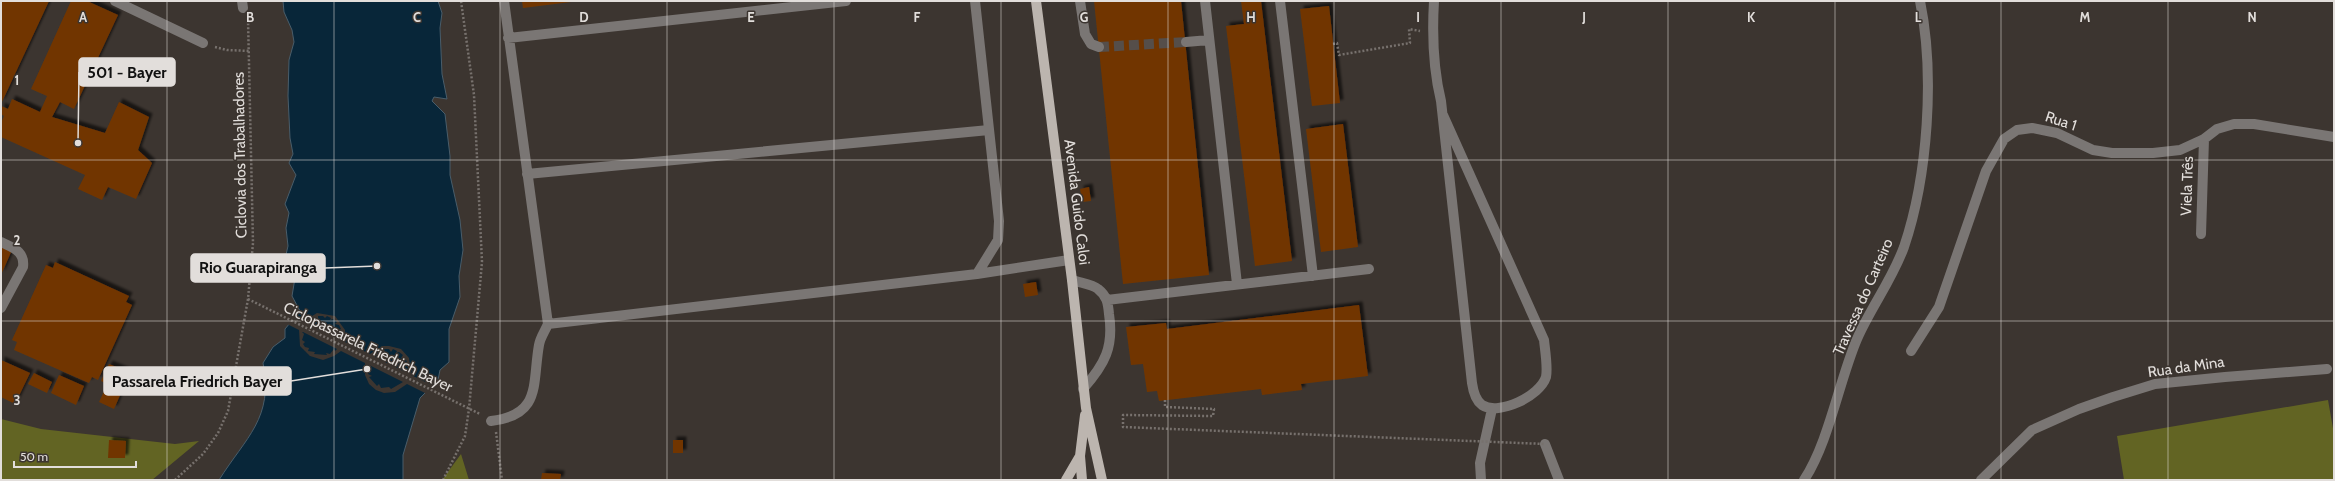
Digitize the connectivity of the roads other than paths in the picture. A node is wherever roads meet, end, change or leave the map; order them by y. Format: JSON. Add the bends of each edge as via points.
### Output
{"nodes":[{"id":1,"x":114,"y":1,"type":"edge"},
{"id":2,"x":504,"y":1,"type":"edge"},
{"id":3,"x":846,"y":1,"type":"edge"},
{"id":4,"x":975,"y":1,"type":"edge"},
{"id":5,"x":1036,"y":1,"type":"edge"},
{"id":6,"x":1080,"y":1,"type":"edge"},
{"id":7,"x":1205,"y":1,"type":"edge"},
{"id":8,"x":1280,"y":1,"type":"edge"},
{"id":9,"x":1434,"y":1,"type":"edge"},
{"id":10,"x":1920,"y":1,"type":"edge"},
{"id":11,"x":508,"y":38,"type":"junction"},
{"id":12,"x":1209,"y":40,"type":"junction"},
{"id":13,"x":1186,"y":42,"type":"tunnel mouth"},
{"id":14,"x":202,"y":43,"type":"road end"},
{"id":15,"x":1099,"y":47,"type":"dead end"},
{"id":16,"x":1442,"y":115,"type":"junction"},
{"id":17,"x":989,"y":130,"type":"junction"},
{"id":18,"x":2334,"y":137,"type":"edge"},
{"id":19,"x":2204,"y":139,"type":"junction"},
{"id":20,"x":527,"y":174,"type":"junction"},
{"id":21,"x":2201,"y":234,"type":"dead end"},
{"id":22,"x":1,"y":242,"type":"edge"},
{"id":23,"x":1069,"y":260,"type":"junction"},
{"id":24,"x":1369,"y":269,"type":"dead end"},
{"id":25,"x":977,"y":274,"type":"junction"},
{"id":26,"x":1313,"y":276,"type":"junction"},
{"id":27,"x":1072,"y":280,"type":"junction"},
{"id":28,"x":1237,"y":284,"type":"junction"},
{"id":29,"x":1107,"y":300,"type":"junction"},
{"id":30,"x":1,"y":308,"type":"edge"},
{"id":31,"x":548,"y":324,"type":"junction"},
{"id":32,"x":1911,"y":351,"type":"dead end"},
{"id":33,"x":2327,"y":369,"type":"dead end"},
{"id":34,"x":1083,"y":388,"type":"junction"},
{"id":35,"x":1086,"y":408,"type":"junction"},
{"id":36,"x":1492,"y":409,"type":"junction"},
{"id":37,"x":491,"y":421,"type":"road end"},
{"id":38,"x":1545,"y":444,"type":"road end"},
{"id":39,"x":1080,"y":456,"type":"junction"},
{"id":40,"x":1066,"y":480,"type":"edge"},
{"id":41,"x":1082,"y":480,"type":"edge"},
{"id":42,"x":1102,"y":480,"type":"edge"},
{"id":43,"x":1481,"y":480,"type":"edge"},
{"id":44,"x":1559,"y":480,"type":"edge"},
{"id":45,"x":1804,"y":480,"type":"edge"},
{"id":46,"x":1982,"y":480,"type":"edge"}],
"edges":[{"from":1,"to":14,"type":"street"},
{"from":2,"to":11,"type":"street"},
{"from":3,"to":11,"type":"street"},
{"from":4,"to":17,"type":"street"},
{"from":5,"to":23,"type":"main road","name":"Avenida Guido Caloi"},
{"from":6,"to":15,"type":"street","via":[[1085,34],[1091,44]]},
{"from":7,"to":12,"type":"street"},
{"from":8,"to":26,"type":"street"},
{"from":9,"to":16,"type":"street","via":[[1434,62]]},
{"from":10,"to":45,"type":"street","name":"Travessa do Carteiro","via":[[1926,56],[1927,111],[1921,174],[1913,215],[1904,247],[1889,282],[1857,338],[1818,451]]},
{"from":11,"to":20,"type":"street"},
{"from":12,"to":13,"type":"street"},
{"from":12,"to":28,"type":"street"},
{"from":16,"to":36,"type":"street","via":[[1472,383],[1475,396],[1481,404]]},
{"from":16,"to":36,"type":"street","via":[[1544,340],[1546,377],[1535,393],[1518,403]]},
{"from":17,"to":20,"type":"street"},
{"from":17,"to":25,"type":"street","via":[[999,221],[998,240]]},
{"from":18,"to":19,"type":"street","name":"Rua 1","via":[[2254,124],[2234,124],[2217,129]]},
{"from":19,"to":21,"type":"street","name":"Viela Três"},
{"from":19,"to":32,"type":"street","name":"Rua 1","via":[[2180,150],[2153,153],[2112,153],[2092,150],[2057,134],[2032,128],[2017,130],[2004,139],[1986,171],[1939,307]]},
{"from":20,"to":31,"type":"street"},
{"from":22,"to":30,"type":"street","via":[[21,252],[24,259],[23,266]]},
{"from":23,"to":25,"type":"street"},
{"from":23,"to":27,"type":"main road","name":"Avenida Guido Caloi"},
{"from":24,"to":26,"type":"street"},
{"from":25,"to":31,"type":"street"},
{"from":26,"to":28,"type":"street"},
{"from":27,"to":29,"type":"street","via":[[1097,288]]},
{"from":27,"to":34,"type":"main road","name":"Avenida Guido Caloi"},
{"from":28,"to":29,"type":"street"},
{"from":29,"to":34,"type":"street","via":[[1111,327],[1109,349],[1098,372]]},
{"from":31,"to":37,"type":"street","via":[[539,343],[537,379],[528,404],[515,416]]},
{"from":33,"to":46,"type":"street","name":"Rua da Mina","via":[[2154,384],[2079,409],[2032,430]]},
{"from":34,"to":35,"type":"main road","name":"Avenida Guido Caloi"},
{"from":35,"to":39,"type":"main road","name":"Avenida Guido Caloi"},
{"from":35,"to":42,"type":"main road","name":"Avenida Guido Caloi"},
{"from":36,"to":43,"type":"street","via":[[1480,463]]},
{"from":38,"to":44,"type":"street"},
{"from":39,"to":40,"type":"main road"},
{"from":39,"to":41,"type":"main road","name":"Avenida Guido Caloi"}]}
